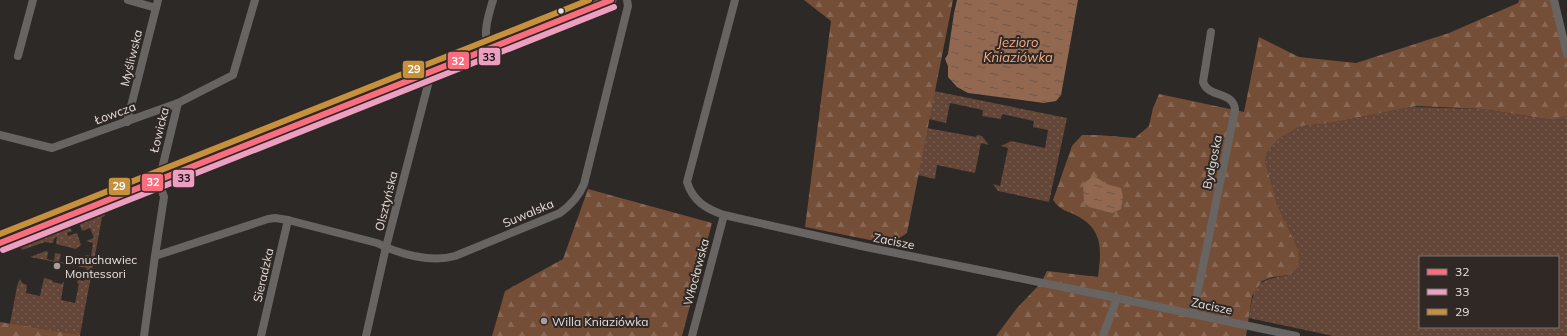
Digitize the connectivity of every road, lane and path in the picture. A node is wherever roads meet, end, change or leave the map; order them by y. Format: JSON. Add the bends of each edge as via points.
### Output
{"nodes":[{"id":1,"x":33,"y":0,"type":"edge"},
{"id":2,"x":128,"y":0,"type":"edge"},
{"id":3,"x":254,"y":0,"type":"edge"},
{"id":4,"x":493,"y":0,"type":"edge"},
{"id":5,"x":611,"y":0,"type":"edge"},
{"id":6,"x":627,"y":0,"type":"edge"},
{"id":7,"x":735,"y":0,"type":"edge"},
{"id":8,"x":1554,"y":0,"type":"edge"},
{"id":9,"x":157,"y":4,"type":"edge"},
{"id":10,"x":1211,"y":32,"type":"dead end"},
{"id":11,"x":488,"y":49,"type":"junction"},
{"id":12,"x":1567,"y":54,"type":"edge"},
{"id":13,"x":18,"y":56,"type":"dead end"},
{"id":14,"x":431,"y":72,"type":"junction"},
{"id":15,"x":178,"y":103,"type":"junction"},
{"id":16,"x":127,"y":122,"type":"junction"},
{"id":17,"x":0,"y":135,"type":"edge"},
{"id":18,"x":159,"y":181,"type":"junction"},
{"id":19,"x":724,"y":215,"type":"junction"},
{"id":20,"x":288,"y":220,"type":"junction"},
{"id":21,"x":0,"y":243,"type":"edge"},
{"id":22,"x":386,"y":247,"type":"junction"},
{"id":23,"x":155,"y":256,"type":"junction"},
{"id":24,"x":1117,"y":298,"type":"junction"},
{"id":25,"x":1193,"y":314,"type":"junction"},
{"id":26,"x":144,"y":336,"type":"edge"},
{"id":27,"x":261,"y":336,"type":"edge"},
{"id":28,"x":366,"y":336,"type":"edge"},
{"id":29,"x":692,"y":336,"type":"edge"},
{"id":30,"x":1103,"y":336,"type":"edge"},
{"id":31,"x":1296,"y":336,"type":"edge"}],
"edges":[{"from":1,"to":13,"type":"street"},
{"from":2,"to":9,"type":"street"},
{"from":3,"to":15,"type":"street","name":"Łowcza","via":[[233,75]]},
{"from":4,"to":11,"type":"street","via":[[485,27]]},
{"from":5,"to":11,"type":"street"},
{"from":6,"to":22,"type":"street","name":"Suwalska","via":[[628,6],[584,184],[568,207],[552,217],[447,259],[430,259]]},
{"from":7,"to":19,"type":"street","name":"Zacisze","via":[[687,182],[698,202]]},
{"from":8,"to":12,"type":"street"},
{"from":9,"to":16,"type":"street","name":"Myśliwska"},
{"from":10,"to":25,"type":"street","name":"Bydgoska","via":[[1203,82],[1207,90],[1228,98],[1234,104],[1235,110]]},
{"from":11,"to":14,"type":"street"},
{"from":14,"to":18,"type":"street"},
{"from":14,"to":22,"type":"street","name":"Olsztyńska"},
{"from":15,"to":16,"type":"street","name":"Łowcza"},
{"from":15,"to":18,"type":"street","name":"Łowicka"},
{"from":16,"to":17,"type":"street","name":"Łowcza","via":[[52,148]]},
{"from":18,"to":21,"type":"street"},
{"from":18,"to":23,"type":"street","name":"Łowicka","via":[[164,197]]},
{"from":19,"to":24,"type":"street","name":"Zacisze"},
{"from":19,"to":29,"type":"street","name":"Włocławska"},
{"from":20,"to":22,"type":"street","name":"Suwalska"},
{"from":20,"to":23,"type":"street","via":[[268,218]]},
{"from":20,"to":27,"type":"street","name":"Sieradzka"},
{"from":22,"to":28,"type":"street","name":"Olsztyńska"},
{"from":23,"to":26,"type":"street","name":"Łowicka"},
{"from":24,"to":25,"type":"street","name":"Zacisze"},
{"from":24,"to":30,"type":"street"},
{"from":25,"to":31,"type":"street","name":"Zacisze"}]}
